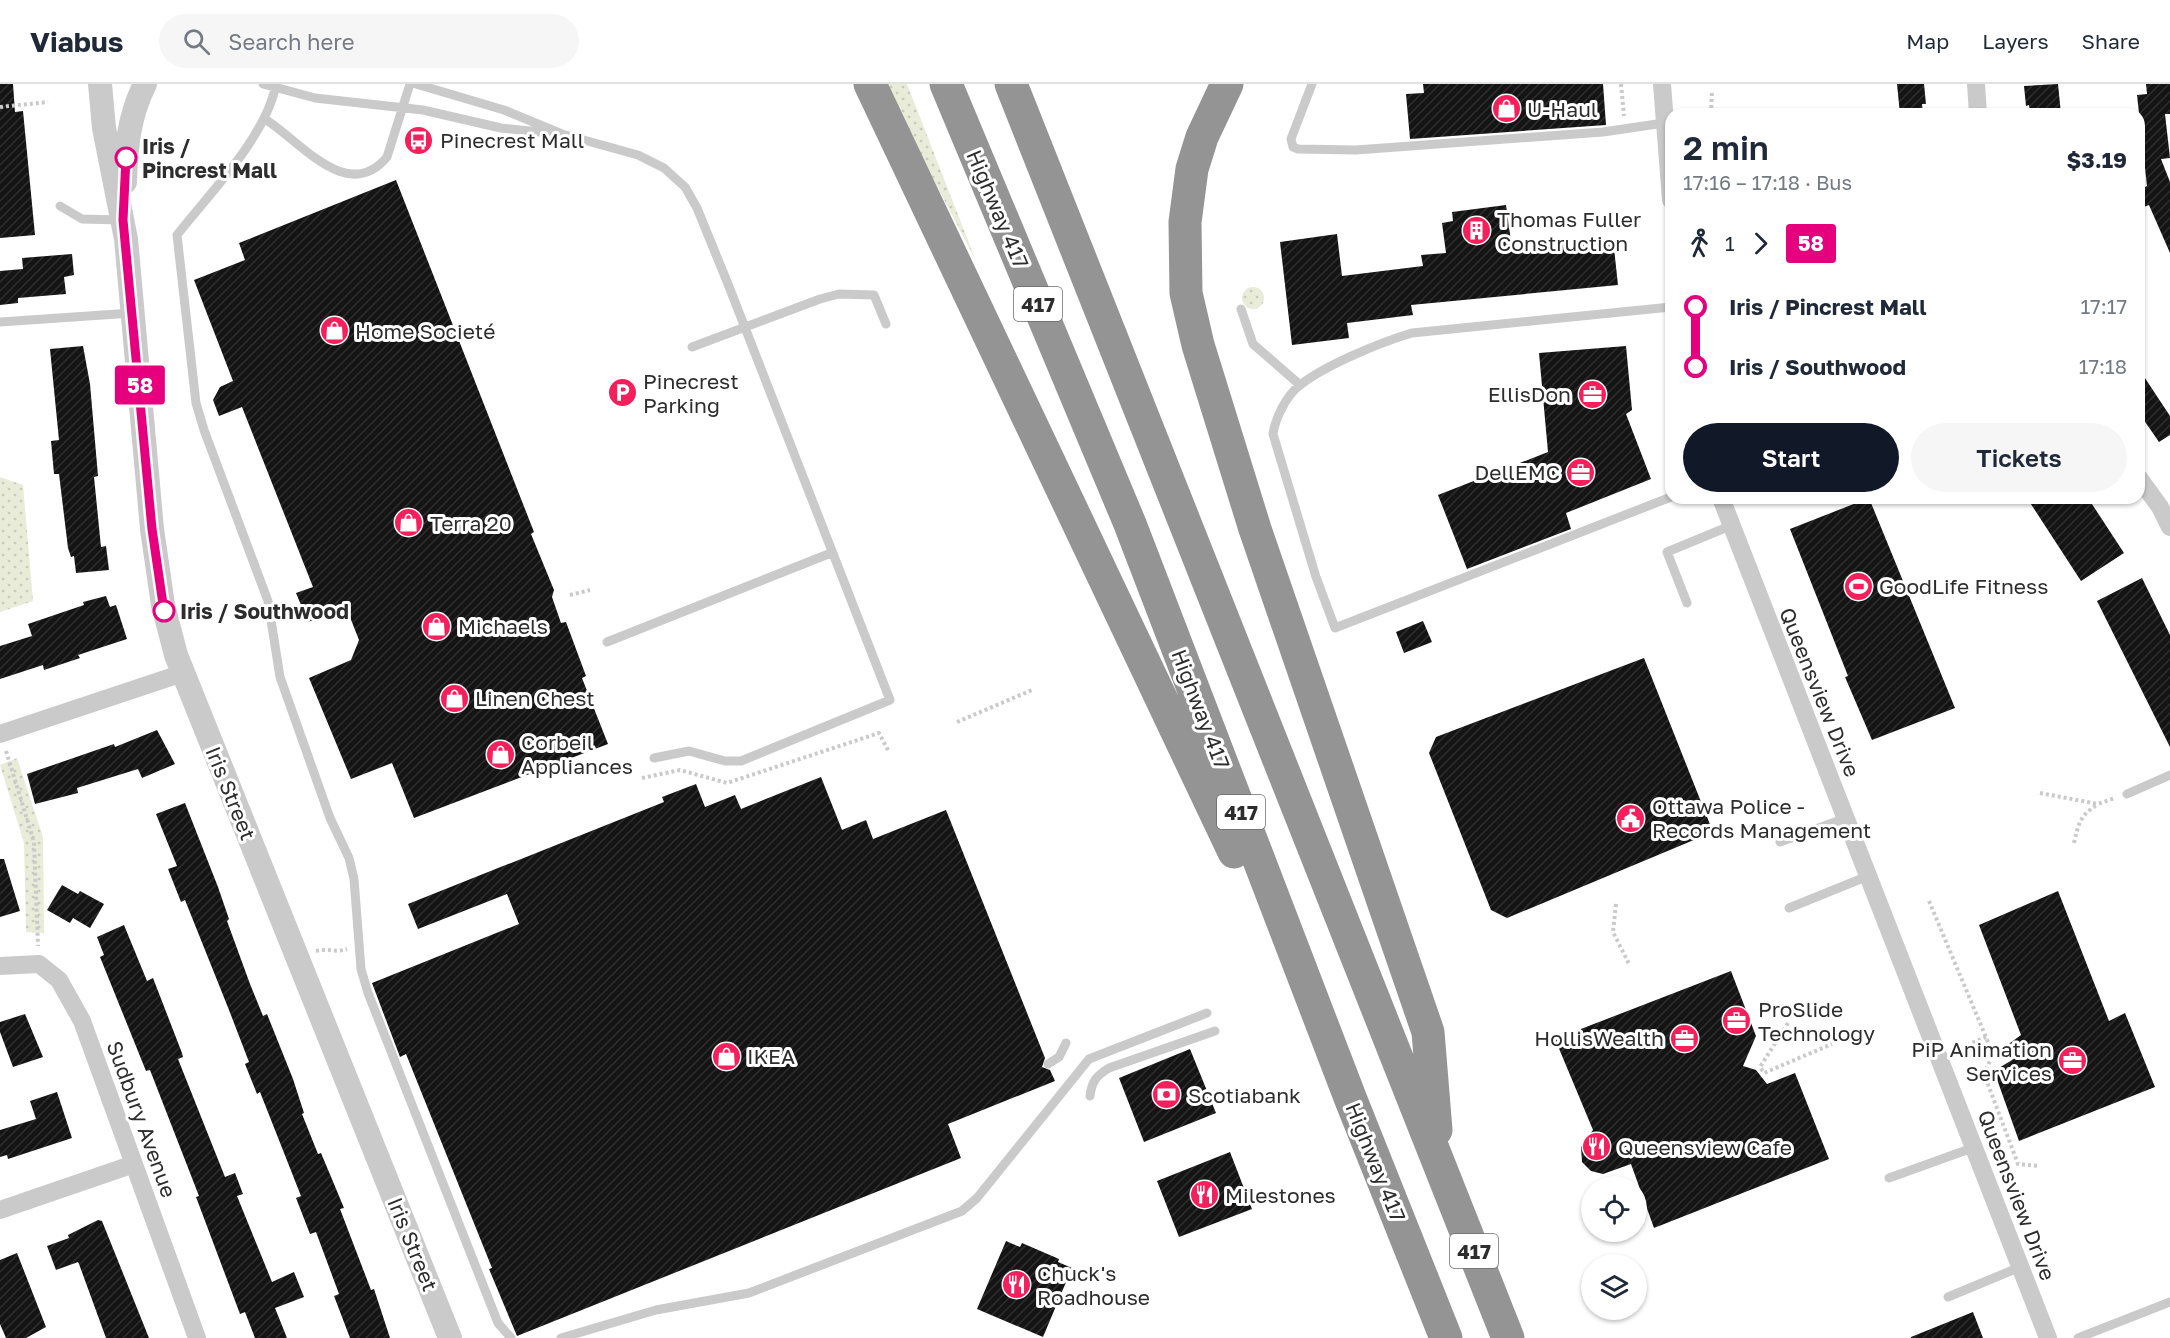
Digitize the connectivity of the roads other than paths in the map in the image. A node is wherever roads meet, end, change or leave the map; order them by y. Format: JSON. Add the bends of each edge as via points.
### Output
{"nodes":[{"id":1,"x":100,"y":84,"type":"edge"},
{"id":2,"x":145,"y":84,"type":"edge"},
{"id":3,"x":263,"y":84,"type":"edge"},
{"id":4,"x":410,"y":84,"type":"edge"},
{"id":5,"x":416,"y":84,"type":"edge"},
{"id":6,"x":870,"y":84,"type":"edge"},
{"id":7,"x":946,"y":84,"type":"edge"},
{"id":8,"x":1011,"y":84,"type":"edge"},
{"id":9,"x":1227,"y":84,"type":"edge"},
{"id":10,"x":1312,"y":84,"type":"edge"},
{"id":11,"x":1662,"y":84,"type":"edge"},
{"id":12,"x":1976,"y":84,"type":"edge"},
{"id":13,"x":275,"y":89,"type":"junction"},
{"id":14,"x":403,"y":108,"type":"junction"},
{"id":15,"x":1978,"y":108,"type":"edge"},
{"id":16,"x":265,"y":119,"type":"junction"},
{"id":17,"x":1664,"y":123,"type":"junction"},
{"id":18,"x":562,"y":134,"type":"junction"},
{"id":19,"x":1665,"y":134,"type":"edge"},
{"id":20,"x":60,"y":206,"type":"dead end"},
{"id":21,"x":123,"y":220,"type":"junction"},
{"id":22,"x":1665,"y":308,"type":"edge"},
{"id":23,"x":1241,"y":309,"type":"dead end"},
{"id":24,"x":133,"y":313,"type":"junction"},
{"id":25,"x":0,"y":322,"type":"edge"},
{"id":26,"x":886,"y":324,"type":"dead end"},
{"id":27,"x":744,"y":327,"type":"junction"},
{"id":28,"x":692,"y":347,"type":"dead end"},
{"id":29,"x":1299,"y":385,"type":"junction"},
{"id":30,"x":2145,"y":484,"type":"edge"},
{"id":31,"x":1665,"y":499,"type":"edge"},
{"id":32,"x":1723,"y":504,"type":"edge"},
{"id":33,"x":2165,"y":504,"type":"edge"},
{"id":34,"x":1730,"y":526,"type":"junction"},
{"id":35,"x":2170,"y":527,"type":"edge"},
{"id":36,"x":831,"y":553,"type":"junction"},
{"id":37,"x":1687,"y":603,"type":"dead end"},
{"id":38,"x":607,"y":642,"type":"dead end"},
{"id":39,"x":183,"y":673,"type":"junction"},
{"id":40,"x":0,"y":734,"type":"edge"},
{"id":41,"x":654,"y":758,"type":"dead end"},
{"id":42,"x":2170,"y":775,"type":"edge"},
{"id":43,"x":2127,"y":794,"type":"road end"},
{"id":44,"x":1846,"y":818,"type":"junction"},
{"id":45,"x":1780,"y":842,"type":"dead end"},
{"id":46,"x":1868,"y":876,"type":"junction"},
{"id":47,"x":1789,"y":908,"type":"dead end"},
{"id":48,"x":0,"y":966,"type":"edge"},
{"id":49,"x":1207,"y":1013,"type":"dead end"},
{"id":50,"x":1215,"y":1031,"type":"dead end"},
{"id":51,"x":1066,"y":1043,"type":"dead end"},
{"id":52,"x":1048,"y":1064,"type":"dead end"},
{"id":53,"x":1090,"y":1096,"type":"dead end"},
{"id":54,"x":1352,"y":1100,"type":"junction"},
{"id":55,"x":1975,"y":1147,"type":"junction"},
{"id":56,"x":134,"y":1164,"type":"junction"},
{"id":57,"x":1439,"y":1165,"type":"junction"},
{"id":58,"x":1889,"y":1178,"type":"dead end"},
{"id":59,"x":0,"y":1210,"type":"edge"},
{"id":60,"x":2020,"y":1267,"type":"junction"},
{"id":61,"x":1948,"y":1297,"type":"dead end"},
{"id":62,"x":2170,"y":1302,"type":"edge"},
{"id":63,"x":197,"y":1338,"type":"edge"},
{"id":64,"x":450,"y":1338,"type":"edge"},
{"id":65,"x":511,"y":1338,"type":"edge"},
{"id":66,"x":561,"y":1338,"type":"edge"},
{"id":67,"x":1446,"y":1338,"type":"edge"},
{"id":68,"x":1508,"y":1338,"type":"edge"},
{"id":69,"x":2048,"y":1338,"type":"edge"},
{"id":70,"x":2078,"y":1338,"type":"edge"}],
"edges":[{"from":1,"to":21,"type":"street","name":"Iris Street","via":[[104,128]]},
{"from":2,"to":21,"type":"street","name":"Iris Street","via":[[128,132]]},
{"from":3,"to":13,"type":"lane"},
{"from":4,"to":14,"type":"lane"},
{"from":5,"to":18,"type":"lane","via":[[504,110]]},
{"from":6,"to":54,"type":"highway","via":[[1201,778],[1318,1041]]},
{"from":7,"to":54,"type":"highway","name":"Highway 417","number":"417","via":[[1130,524]]},
{"from":8,"to":57,"type":"highway","number":"417"},
{"from":9,"to":57,"type":"highway","via":[[1203,138],[1191,178],[1184,234],[1186,293],[1198,345],[1255,529],[1428,1032]]},
{"from":10,"to":17,"type":"lane","via":[[1292,139],[1293,147],[1298,149],[1368,149],[1603,132]]},
{"from":11,"to":17,"type":"street"},
{"from":12,"to":15,"type":"street"},
{"from":13,"to":14,"type":"lane","via":[[315,98]]},
{"from":13,"to":16,"type":"lane"},
{"from":14,"to":16,"type":"lane","via":[[387,157],[379,167],[362,175],[333,170]]},
{"from":14,"to":18,"type":"lane","via":[[501,128]]},
{"from":16,"to":65,"type":"lane","via":[[177,235],[199,417],[268,601],[279,677],[330,818],[349,858],[361,969],[368,993],[498,1323]]},
{"from":17,"to":19,"type":"street"},
{"from":18,"to":27,"type":"lane","via":[[652,161],[685,187]]},
{"from":20,"to":21,"type":"lane","via":[[82,219]]},
{"from":21,"to":24,"type":"street","name":"Iris Street"},
{"from":22,"to":29,"type":"lane","via":[[1412,333],[1389,340]]},
{"from":23,"to":29,"type":"lane","via":[[1253,344]]},
{"from":24,"to":25,"type":"lane"},
{"from":24,"to":39,"type":"street","name":"Iris Street","via":[[152,529],[163,605]]},
{"from":26,"to":27,"type":"lane","via":[[874,295],[860,293],[820,299]]},
{"from":27,"to":28,"type":"lane"},
{"from":27,"to":36,"type":"lane"},
{"from":29,"to":31,"type":"lane","via":[[1276,420],[1274,435],[1335,628]]},
{"from":30,"to":33,"type":"street"},
{"from":32,"to":34,"type":"street","name":"Queensview Drive"},
{"from":33,"to":35,"type":"street"},
{"from":34,"to":37,"type":"lane","via":[[1667,552]]},
{"from":34,"to":44,"type":"street","name":"Queensview Drive"},
{"from":36,"to":38,"type":"lane"},
{"from":36,"to":41,"type":"lane","via":[[890,700],[741,761],[688,752]]},
{"from":39,"to":40,"type":"street"},
{"from":39,"to":64,"type":"street","name":"Iris Street"},
{"from":42,"to":43,"type":"lane"},
{"from":44,"to":45,"type":"lane"},
{"from":44,"to":46,"type":"street","name":"Queensview Drive"},
{"from":46,"to":47,"type":"lane"},
{"from":46,"to":55,"type":"street","name":"Queensview Drive"},
{"from":48,"to":56,"type":"street","name":"Sudbury Avenue","via":[[39,964],[59,980],[82,1021]]},
{"from":49,"to":66,"type":"lane","via":[[1089,1059],[977,1198],[962,1211],[749,1293],[656,1310]]},
{"from":50,"to":53,"type":"lane","via":[[1108,1068],[1091,1084]]},
{"from":51,"to":52,"type":"lane","via":[[1059,1057]]},
{"from":54,"to":67,"type":"highway","name":"Highway 417","number":"417"},
{"from":55,"to":58,"type":"lane"},
{"from":55,"to":60,"type":"street","name":"Queensview Drive"},
{"from":56,"to":59,"type":"street"},
{"from":56,"to":63,"type":"street","name":"Sudbury Avenue"},
{"from":57,"to":68,"type":"highway","number":"417"},
{"from":60,"to":61,"type":"lane"},
{"from":60,"to":69,"type":"street","name":"Queensview Drive"},
{"from":62,"to":70,"type":"lane"}]}
